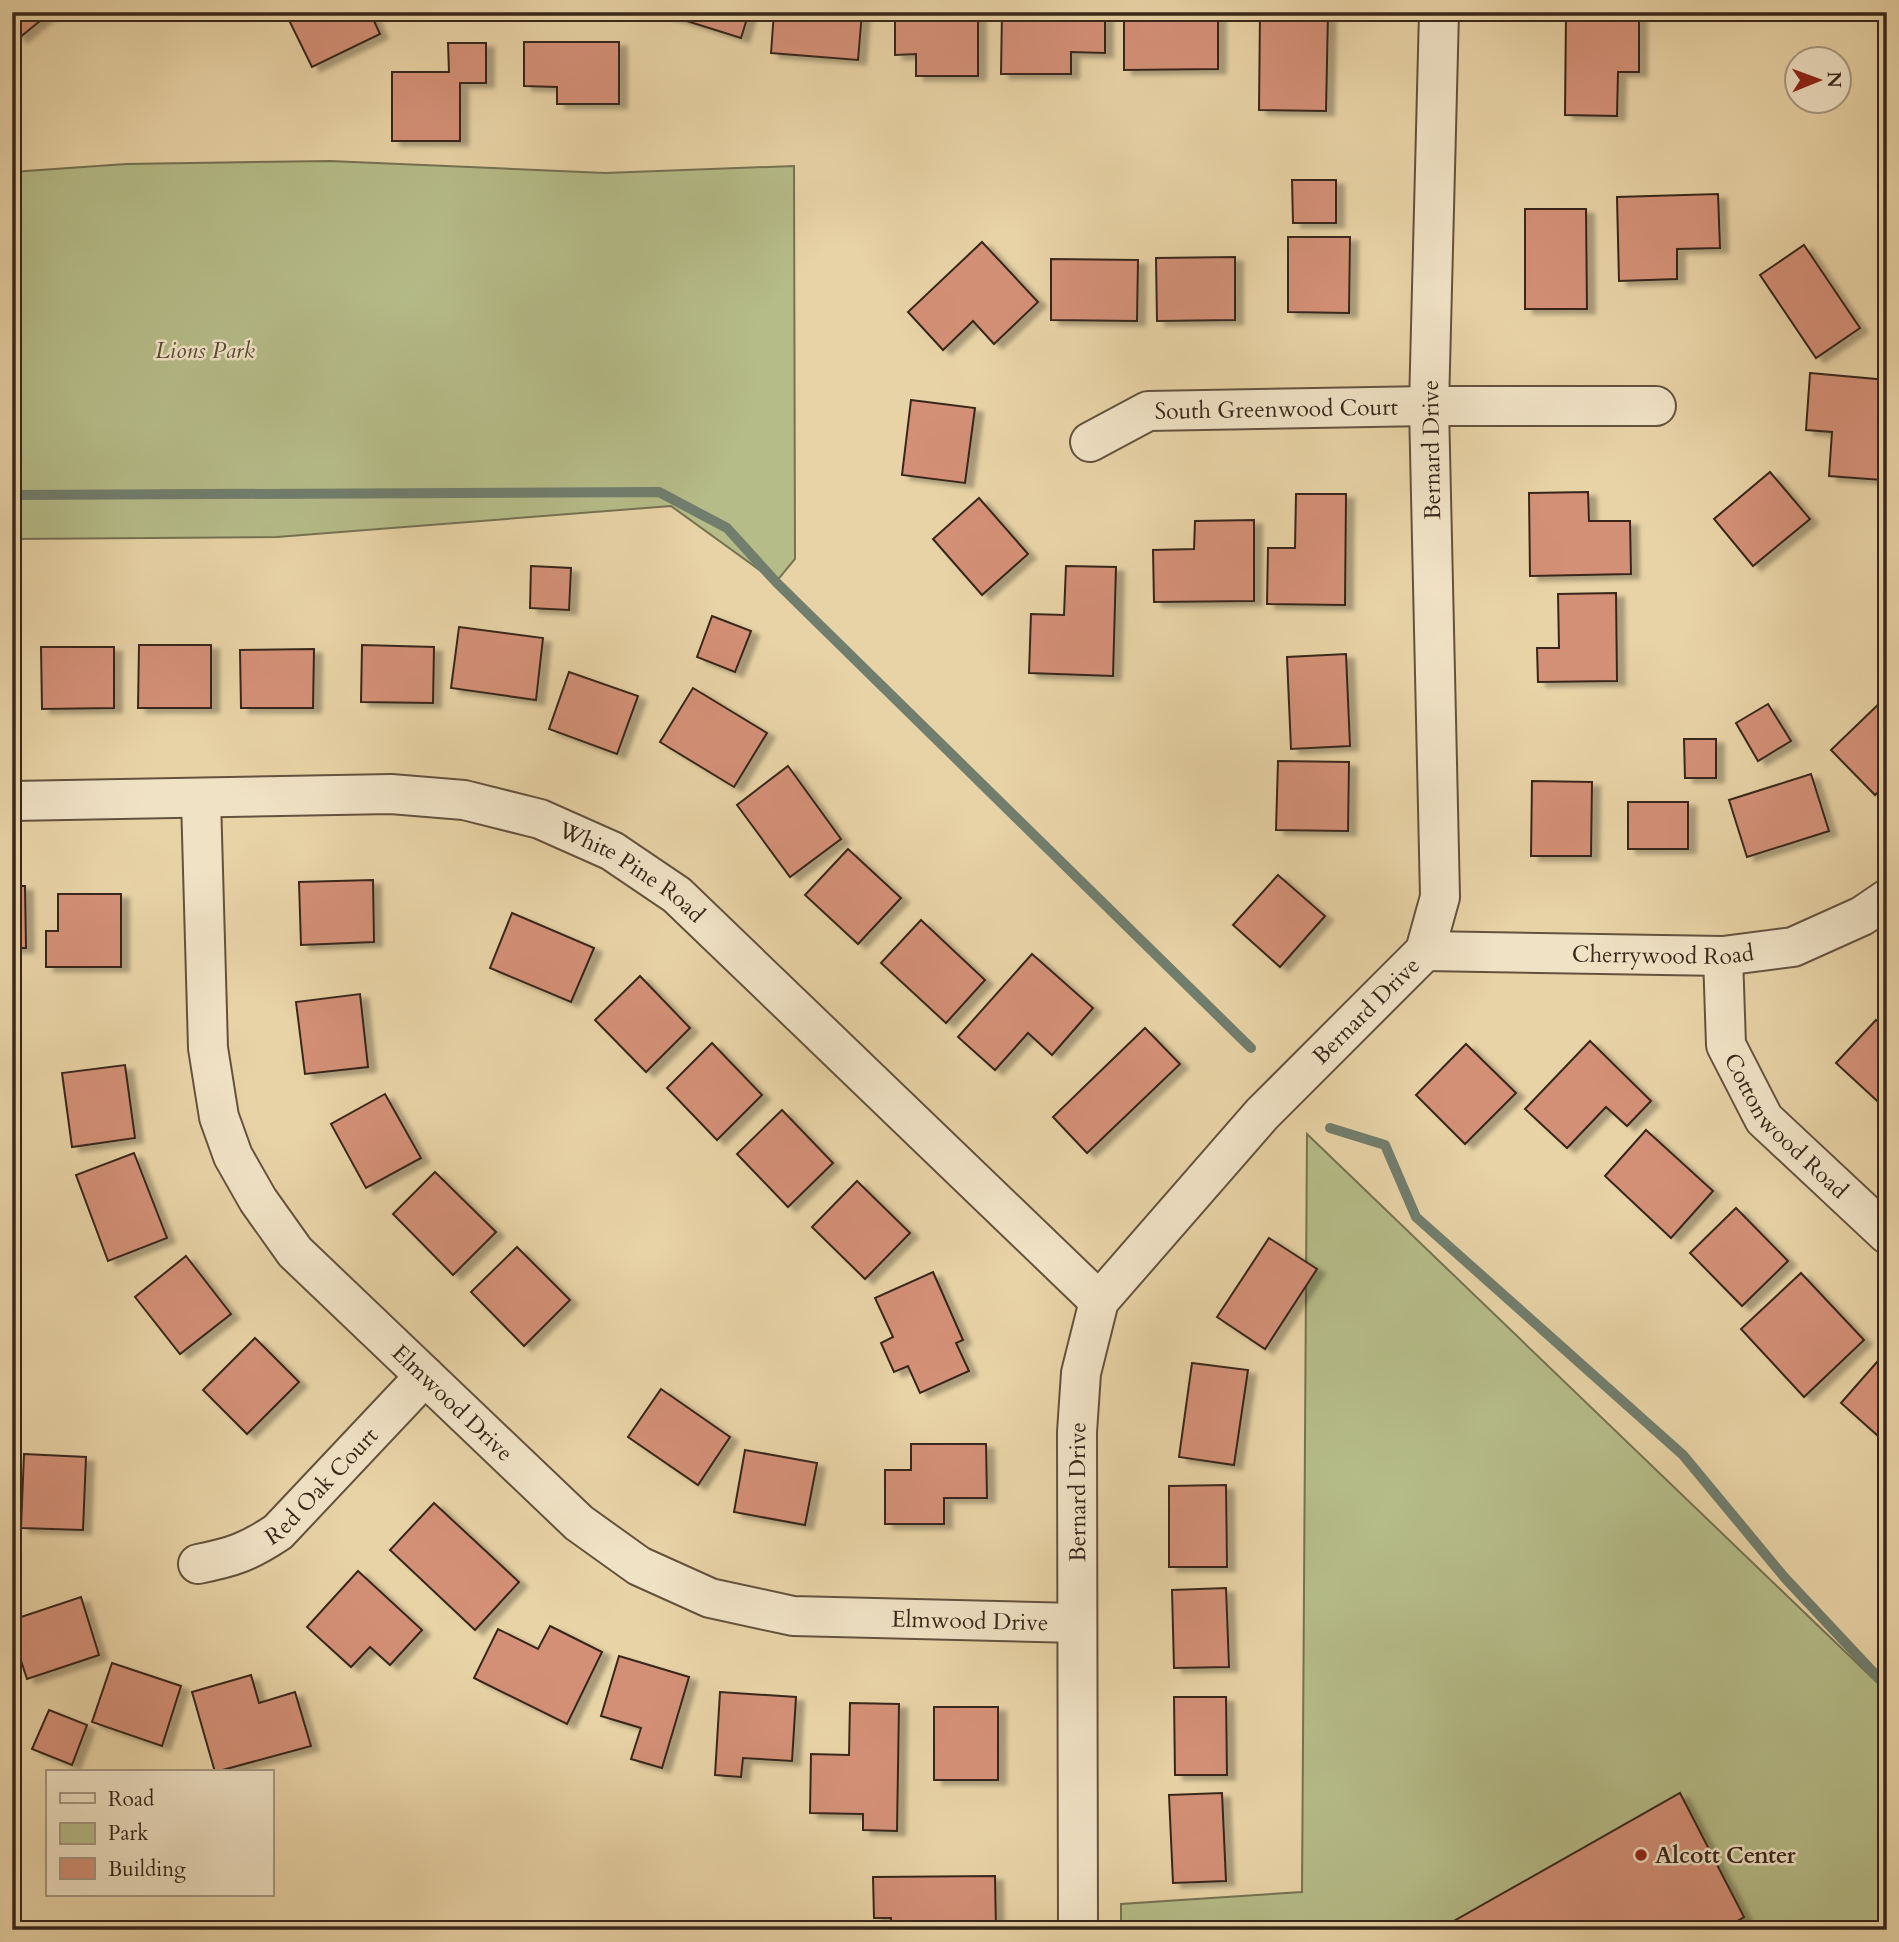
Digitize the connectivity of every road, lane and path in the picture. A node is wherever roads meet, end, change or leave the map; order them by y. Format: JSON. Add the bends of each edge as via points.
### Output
{"nodes":[{"id":1,"x":1439,"y":12,"type":"edge"},
{"id":2,"x":1656,"y":406,"type":"dead end"},
{"id":3,"x":1429,"y":407,"type":"junction"},
{"id":4,"x":1090,"y":442,"type":"dead end"},
{"id":5,"x":201,"y":799,"type":"junction"},
{"id":6,"x":12,"y":801,"type":"edge"},
{"id":7,"x":1887,"y":899,"type":"edge"},
{"id":8,"x":1425,"y":951,"type":"junction"},
{"id":9,"x":1723,"y":956,"type":"junction"},
{"id":10,"x":1887,"y":1234,"type":"edge"},
{"id":11,"x":1099,"y":1301,"type":"junction"},
{"id":12,"x":425,"y":1376,"type":"junction"},
{"id":13,"x":198,"y":1564,"type":"dead end"},
{"id":14,"x":1077,"y":1623,"type":"junction"},
{"id":15,"x":1078,"y":1930,"type":"edge"}],
"edges":[{"from":1,"to":3,"type":"street","name":"Bernard Drive"},
{"from":2,"to":3,"type":"street","name":"South Greenwood Court"},
{"from":3,"to":4,"type":"street","name":"South Greenwood Court","via":[[1148,411]]},
{"from":3,"to":8,"type":"street","name":"Bernard Drive","via":[[1440,897]]},
{"from":5,"to":6,"type":"street","name":"White Pine Road"},
{"from":5,"to":11,"type":"street","name":"White Pine Road","via":[[391,794],[464,800],[540,819],[612,851],[677,895]]},
{"from":5,"to":12,"type":"street","name":"Elmwood Drive","via":[[208,1048],[219,1117],[233,1156],[295,1252]]},
{"from":7,"to":9,"type":"street","name":"Cherrywood Road","via":[[1862,916],[1793,947]]},
{"from":8,"to":9,"type":"street","name":"Cherrywood Road"},
{"from":8,"to":11,"type":"street","name":"Bernard Drive","via":[[1262,1114]]},
{"from":9,"to":10,"type":"street","name":"Cottonwood Road","via":[[1726,1045],[1764,1119]]},
{"from":11,"to":14,"type":"street","name":"Bernard Drive","via":[[1081,1373]]},
{"from":12,"to":13,"type":"street","name":"Red Oak Court","via":[[278,1532],[254,1549]]},
{"from":12,"to":14,"type":"street","name":"Elmwood Drive","via":[[579,1523],[639,1566],[710,1598],[793,1616]]},
{"from":14,"to":15,"type":"street","name":"Bernard Drive"}]}
